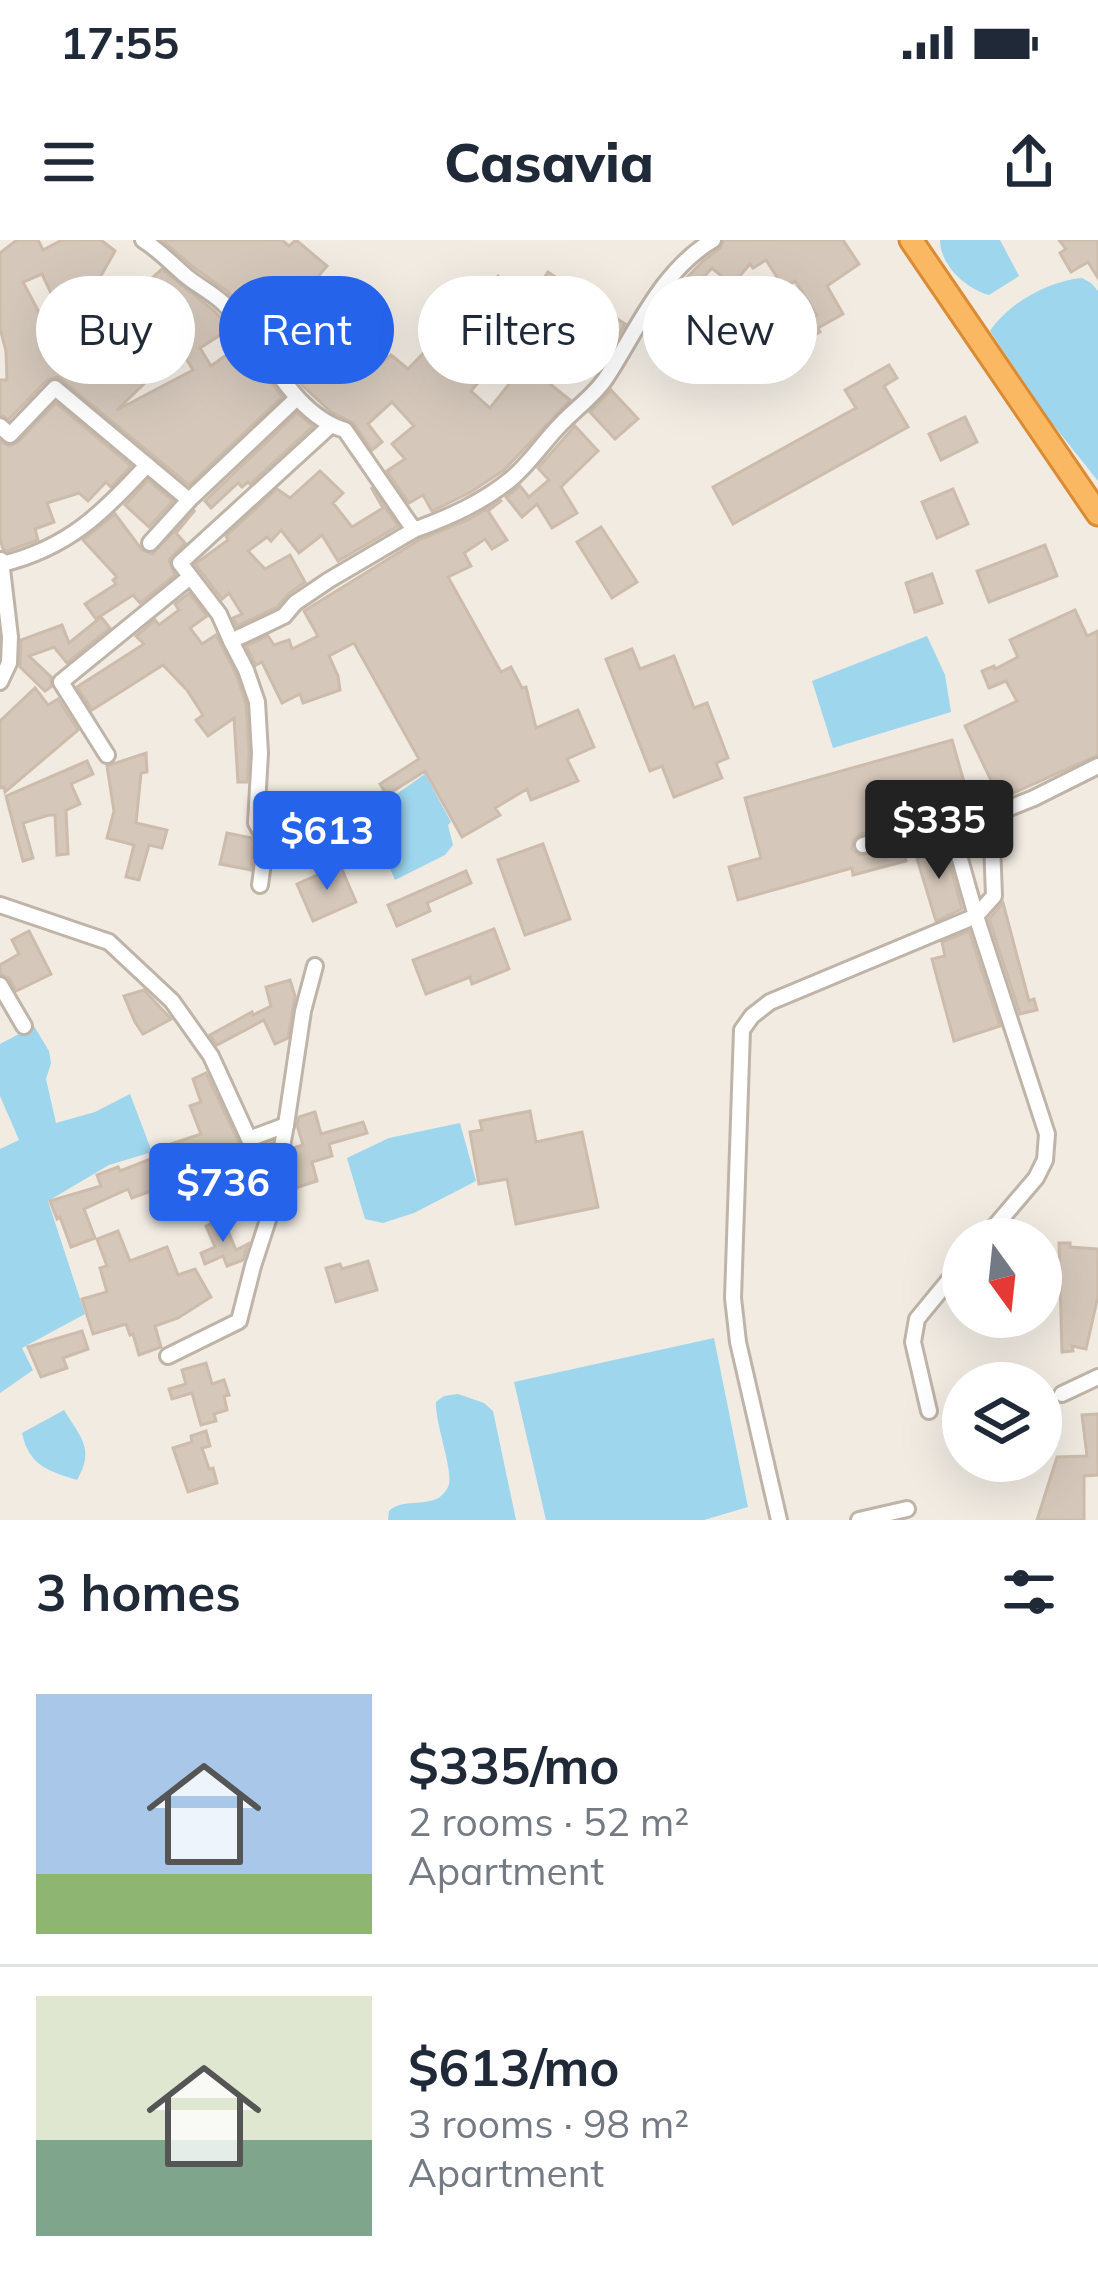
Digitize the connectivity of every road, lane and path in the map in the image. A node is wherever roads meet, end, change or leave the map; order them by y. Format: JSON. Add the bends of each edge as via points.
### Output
{"nodes":[{"id":1,"x":143,"y":240,"type":"edge"},
{"id":2,"x":713,"y":240,"type":"edge"},
{"id":3,"x":911,"y":240,"type":"edge"},
{"id":4,"x":297,"y":398,"type":"junction"},
{"id":5,"x":0,"y":426,"type":"edge"},
{"id":6,"x":330,"y":426,"type":"junction"},
{"id":7,"x":147,"y":465,"type":"junction"},
{"id":8,"x":189,"y":500,"type":"junction"},
{"id":9,"x":1098,"y":514,"type":"edge"},
{"id":10,"x":414,"y":530,"type":"junction"},
{"id":11,"x":151,"y":543,"type":"dead end"},
{"id":12,"x":1,"y":560,"type":"edge"},
{"id":13,"x":190,"y":577,"type":"junction"},
{"id":14,"x":231,"y":641,"type":"junction"},
{"id":15,"x":0,"y":682,"type":"edge"},
{"id":16,"x":107,"y":755,"type":"dead end"},
{"id":17,"x":1098,"y":766,"type":"edge"},
{"id":18,"x":991,"y":817,"type":"junction"},
{"id":19,"x":952,"y":831,"type":"junction"},
{"id":20,"x":863,"y":845,"type":"dead end"},
{"id":21,"x":260,"y":885,"type":"dead end"},
{"id":22,"x":0,"y":905,"type":"edge"},
{"id":23,"x":976,"y":916,"type":"junction"},
{"id":24,"x":315,"y":966,"type":"dead end"},
{"id":25,"x":0,"y":985,"type":"edge"},
{"id":26,"x":24,"y":1026,"type":"dead end"},
{"id":27,"x":286,"y":1125,"type":"junction"},
{"id":28,"x":1002,"y":1218,"type":"edge"},
{"id":29,"x":942,"y":1289,"type":"edge"},
{"id":30,"x":167,"y":1356,"type":"dead end"},
{"id":31,"x":1098,"y":1377,"type":"edge"},
{"id":32,"x":1062,"y":1394,"type":"dead end"},
{"id":33,"x":929,"y":1412,"type":"dead end"},
{"id":34,"x":907,"y":1509,"type":"dead end"},
{"id":35,"x":779,"y":1520,"type":"edge"},
{"id":36,"x":859,"y":1520,"type":"edge"}],
"edges":[{"from":1,"to":4,"type":"street","via":[[224,304]]},
{"from":2,"to":10,"type":"street","via":[[663,285],[604,382],[515,476]]},
{"from":3,"to":9,"type":"highway"},
{"from":4,"to":6,"type":"street"},
{"from":4,"to":8,"type":"street"},
{"from":5,"to":7,"type":"street","via":[[10,435],[55,388]]},
{"from":6,"to":10,"type":"street","via":[[345,430]]},
{"from":6,"to":13,"type":"street","via":[[179,563]]},
{"from":7,"to":8,"type":"street"},
{"from":7,"to":12,"type":"street","via":[[60,544]]},
{"from":8,"to":11,"type":"street"},
{"from":10,"to":14,"type":"street","via":[[284,616]]},
{"from":12,"to":15,"type":"street","via":[[10,637]]},
{"from":13,"to":14,"type":"street"},
{"from":13,"to":16,"type":"street","via":[[61,682]]},
{"from":14,"to":21,"type":"street","via":[[257,703],[256,823],[266,840]]},
{"from":17,"to":18,"type":"street"},
{"from":18,"to":19,"type":"street"},
{"from":18,"to":23,"type":"street","via":[[994,896]]},
{"from":19,"to":20,"type":"street"},
{"from":19,"to":23,"type":"street"},
{"from":22,"to":27,"type":"street","via":[[109,943],[198,1037],[249,1138]]},
{"from":23,"to":28,"type":"street","via":[[1047,1134],[1036,1178]]},
{"from":23,"to":35,"type":"street","via":[[770,1002],[742,1030],[733,1298]]},
{"from":24,"to":27,"type":"street"},
{"from":25,"to":26,"type":"street"},
{"from":27,"to":30,"type":"street","via":[[239,1321]]},
{"from":29,"to":33,"type":"street","via":[[917,1319],[913,1342]]},
{"from":31,"to":32,"type":"street"},
{"from":34,"to":36,"type":"street"}]}
